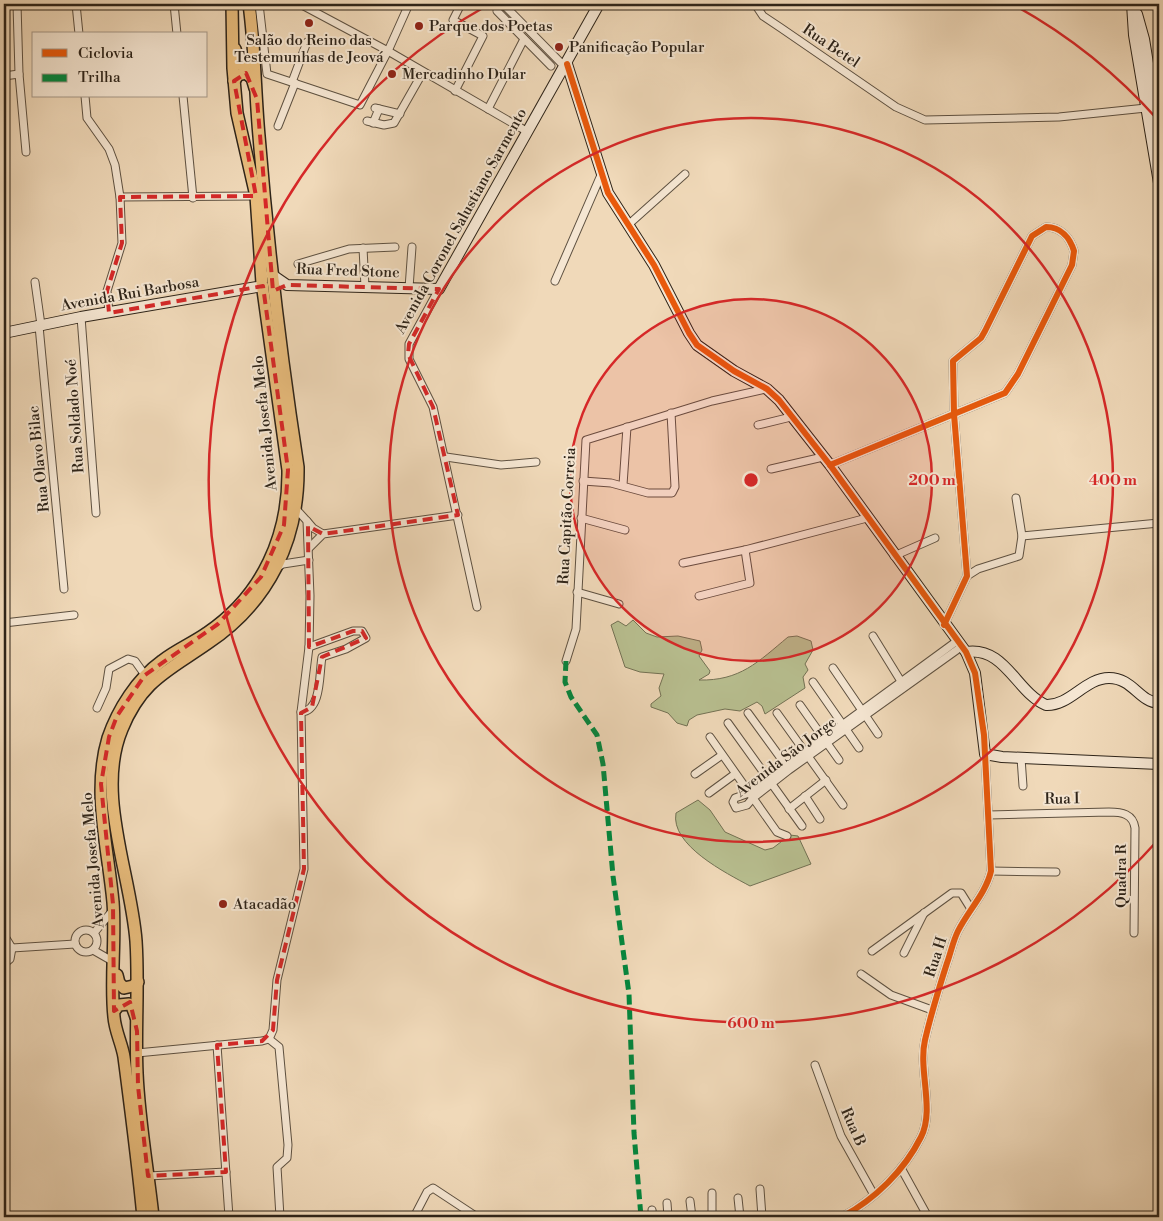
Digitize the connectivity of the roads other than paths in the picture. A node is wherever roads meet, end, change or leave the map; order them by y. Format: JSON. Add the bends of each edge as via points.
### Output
{"nodes":[{"id":1,"x":17,"y":4,"type":"edge"},
{"id":2,"x":76,"y":4,"type":"edge"},
{"id":3,"x":174,"y":4,"type":"edge"},
{"id":4,"x":232,"y":4,"type":"edge"},
{"id":5,"x":249,"y":4,"type":"edge"},
{"id":6,"x":259,"y":4,"type":"edge"},
{"id":7,"x":300,"y":4,"type":"edge"},
{"id":8,"x":409,"y":4,"type":"edge"},
{"id":9,"x":461,"y":4,"type":"edge"},
{"id":10,"x":503,"y":4,"type":"edge"},
{"id":11,"x":599,"y":4,"type":"edge"},
{"id":12,"x":756,"y":4,"type":"edge"},
{"id":13,"x":1132,"y":4,"type":"edge"},
{"id":14,"x":497,"y":11,"type":"dead end"},
{"id":15,"x":79,"y":32,"type":"edge"},
{"id":16,"x":177,"y":32,"type":"edge"},
{"id":17,"x":232,"y":38,"type":"junction"},
{"id":18,"x":524,"y":39,"type":"junction"},
{"id":19,"x":258,"y":40,"type":"junction"},
{"id":20,"x":307,"y":42,"type":"dead end"},
{"id":21,"x":388,"y":51,"type":"junction"},
{"id":22,"x":256,"y":58,"type":"junction"},
{"id":23,"x":566,"y":65,"type":"junction"},
{"id":24,"x":551,"y":66,"type":"dead end"},
{"id":25,"x":423,"y":72,"type":"junction"},
{"id":26,"x":19,"y":74,"type":"junction"},
{"id":27,"x":4,"y":76,"type":"edge"},
{"id":28,"x":234,"y":81,"type":"junction"},
{"id":29,"x":293,"y":82,"type":"junction"},
{"id":30,"x":455,"y":91,"type":"junction"},
{"id":31,"x":85,"y":98,"type":"edge"},
{"id":32,"x":183,"y":98,"type":"edge"},
{"id":33,"x":257,"y":99,"type":"junction"},
{"id":34,"x":1146,"y":108,"type":"junction"},
{"id":35,"x":488,"y":109,"type":"junction"},
{"id":36,"x":400,"y":114,"type":"junction"},
{"id":37,"x":278,"y":126,"type":"dead end"},
{"id":38,"x":1159,"y":130,"type":"edge"},
{"id":39,"x":528,"y":132,"type":"junction"},
{"id":40,"x":26,"y":152,"type":"dead end"},
{"id":41,"x":685,"y":174,"type":"dead end"},
{"id":42,"x":601,"y":175,"type":"junction"},
{"id":43,"x":1159,"y":184,"type":"edge"},
{"id":44,"x":256,"y":196,"type":"junction"},
{"id":45,"x":120,"y":197,"type":"junction"},
{"id":46,"x":192,"y":198,"type":"junction"},
{"id":47,"x":628,"y":225,"type":"junction"},
{"id":48,"x":395,"y":247,"type":"dead end"},
{"id":49,"x":412,"y":247,"type":"dead end"},
{"id":50,"x":363,"y":248,"type":"junction"},
{"id":51,"x":298,"y":264,"type":"dead end"},
{"id":52,"x":272,"y":274,"type":"junction"},
{"id":53,"x":555,"y":281,"type":"dead end"},
{"id":54,"x":35,"y":282,"type":"dead end"},
{"id":55,"x":287,"y":285,"type":"junction"},
{"id":56,"x":263,"y":286,"type":"junction"},
{"id":57,"x":365,"y":287,"type":"junction"},
{"id":58,"x":409,"y":288,"type":"junction"},
{"id":59,"x":439,"y":289,"type":"junction"},
{"id":60,"x":274,"y":295,"type":"junction"},
{"id":61,"x":109,"y":313,"type":"junction"},
{"id":62,"x":81,"y":317,"type":"junction"},
{"id":63,"x":40,"y":326,"type":"junction"},
{"id":64,"x":4,"y":334,"type":"edge"},
{"id":65,"x":767,"y":389,"type":"junction"},
{"id":66,"x":671,"y":413,"type":"junction"},
{"id":67,"x":954,"y":414,"type":"junction"},
{"id":68,"x":791,"y":417,"type":"junction"},
{"id":69,"x":758,"y":425,"type":"dead end"},
{"id":70,"x":627,"y":428,"type":"junction"},
{"id":71,"x":446,"y":457,"type":"junction"},
{"id":72,"x":826,"y":461,"type":"junction"},
{"id":73,"x":536,"y":462,"type":"dead end"},
{"id":74,"x":771,"y":469,"type":"dead end"},
{"id":75,"x":583,"y":481,"type":"junction"},
{"id":76,"x":623,"y":485,"type":"junction"},
{"id":77,"x":1016,"y":498,"type":"dead end"},
{"id":78,"x":296,"y":509,"type":"junction"},
{"id":79,"x":96,"y":513,"type":"dead end"},
{"id":80,"x":458,"y":515,"type":"junction"},
{"id":81,"x":580,"y":518,"type":"junction"},
{"id":82,"x":867,"y":518,"type":"junction"},
{"id":83,"x":307,"y":521,"type":"junction"},
{"id":84,"x":1159,"y":523,"type":"edge"},
{"id":85,"x":625,"y":530,"type":"dead end"},
{"id":86,"x":323,"y":534,"type":"junction"},
{"id":87,"x":1022,"y":536,"type":"junction"},
{"id":88,"x":935,"y":538,"type":"dead end"},
{"id":89,"x":309,"y":548,"type":"junction"},
{"id":90,"x":745,"y":550,"type":"junction"},
{"id":91,"x":894,"y":556,"type":"junction"},
{"id":92,"x":309,"y":560,"type":"junction"},
{"id":93,"x":683,"y":562,"type":"dead end"},
{"id":94,"x":276,"y":568,"type":"junction"},
{"id":95,"x":967,"y":576,"type":"junction"},
{"id":96,"x":64,"y":589,"type":"dead end"},
{"id":97,"x":577,"y":592,"type":"junction"},
{"id":98,"x":698,"y":596,"type":"dead end"},
{"id":99,"x":619,"y":604,"type":"dead end"},
{"id":100,"x":4,"y":605,"type":"edge"},
{"id":101,"x":477,"y":607,"type":"dead end"},
{"id":102,"x":74,"y":615,"type":"dead end"},
{"id":103,"x":5,"y":623,"type":"edge"},
{"id":104,"x":944,"y":626,"type":"junction"},
{"id":105,"x":873,"y":636,"type":"dead end"},
{"id":106,"x":309,"y":647,"type":"junction"},
{"id":107,"x":962,"y":648,"type":"junction"},
{"id":108,"x":985,"y":655,"type":"junction"},
{"id":109,"x":566,"y":661,"type":"dead end"},
{"id":110,"x":973,"y":666,"type":"junction"},
{"id":111,"x":833,"y":668,"type":"dead end"},
{"id":112,"x":145,"y":675,"type":"junction"},
{"id":113,"x":813,"y":682,"type":"dead end"},
{"id":114,"x":906,"y":682,"type":"junction"},
{"id":115,"x":1159,"y":703,"type":"edge"},
{"id":116,"x":800,"y":705,"type":"dead end"},
{"id":117,"x":96,"y":708,"type":"dead end"},
{"id":118,"x":301,"y":712,"type":"junction"},
{"id":119,"x":748,"y":713,"type":"dead end"},
{"id":120,"x":777,"y":713,"type":"dead end"},
{"id":121,"x":864,"y":713,"type":"junction"},
{"id":122,"x":728,"y":723,"type":"dead end"},
{"id":123,"x":845,"y":727,"type":"junction"},
{"id":124,"x":878,"y":734,"type":"dead end"},
{"id":125,"x":710,"y":737,"type":"dead end"},
{"id":126,"x":826,"y":741,"type":"junction"},
{"id":127,"x":859,"y":748,"type":"dead end"},
{"id":128,"x":807,"y":754,"type":"junction"},
{"id":129,"x":986,"y":754,"type":"junction"},
{"id":130,"x":722,"y":755,"type":"junction"},
{"id":131,"x":1021,"y":758,"type":"junction"},
{"id":132,"x":839,"y":760,"type":"dead end"},
{"id":133,"x":1159,"y":764,"type":"edge"},
{"id":134,"x":788,"y":768,"type":"junction"},
{"id":135,"x":695,"y":774,"type":"dead end"},
{"id":136,"x":735,"y":774,"type":"junction"},
{"id":137,"x":826,"y":780,"type":"junction"},
{"id":138,"x":769,"y":782,"type":"junction"},
{"id":139,"x":1022,"y":786,"type":"dead end"},
{"id":140,"x":709,"y":793,"type":"dead end"},
{"id":141,"x":751,"y":795,"type":"junction"},
{"id":142,"x":804,"y":796,"type":"junction"},
{"id":143,"x":843,"y":805,"type":"dead end"},
{"id":144,"x":789,"y":809,"type":"junction"},
{"id":145,"x":989,"y":815,"type":"junction"},
{"id":146,"x":820,"y":819,"type":"dead end"},
{"id":147,"x":1133,"y":820,"type":"joint"},
{"id":148,"x":802,"y":826,"type":"dead end"},
{"id":149,"x":787,"y":836,"type":"dead end"},
{"id":150,"x":991,"y":871,"type":"junction"},
{"id":151,"x":1056,"y":872,"type":"dead end"},
{"id":152,"x":970,"y":909,"type":"junction"},
{"id":153,"x":113,"y":910,"type":"junction"},
{"id":154,"x":926,"y":911,"type":"junction"},
{"id":155,"x":1134,"y":933,"type":"dead end"},
{"id":156,"x":4,"y":935,"type":"edge"},
{"id":157,"x":114,"y":939,"type":"junction"},
{"id":158,"x":96,"y":941,"type":"junction"},
{"id":159,"x":75,"y":944,"type":"junction"},
{"id":160,"x":12,"y":948,"type":"junction"},
{"id":161,"x":872,"y":951,"type":"dead end"},
{"id":162,"x":904,"y":953,"type":"dead end"},
{"id":163,"x":115,"y":963,"type":"junction"},
{"id":164,"x":4,"y":964,"type":"edge"},
{"id":165,"x":861,"y":974,"type":"dead end"},
{"id":166,"x":138,"y":982,"type":"junction"},
{"id":167,"x":932,"y":1010,"type":"junction"},
{"id":168,"x":114,"y":1011,"type":"junction"},
{"id":169,"x":137,"y":1031,"type":"junction"},
{"id":170,"x":269,"y":1038,"type":"junction"},
{"id":171,"x":217,"y":1045,"type":"junction"},
{"id":172,"x":137,"y":1053,"type":"junction"},
{"id":173,"x":815,"y":1065,"type":"dead end"},
{"id":174,"x":901,"y":1168,"type":"junction"},
{"id":175,"x":226,"y":1172,"type":"junction"},
{"id":176,"x":148,"y":1176,"type":"junction"},
{"id":177,"x":760,"y":1189,"type":"dead end"},
{"id":178,"x":712,"y":1193,"type":"dead end"},
{"id":179,"x":874,"y":1195,"type":"junction"},
{"id":180,"x":738,"y":1198,"type":"dead end"},
{"id":181,"x":690,"y":1201,"type":"dead end"},
{"id":182,"x":667,"y":1204,"type":"dead end"},
{"id":183,"x":143,"y":1217,"type":"edge"},
{"id":184,"x":153,"y":1217,"type":"edge"},
{"id":185,"x":229,"y":1217,"type":"edge"},
{"id":186,"x":280,"y":1217,"type":"edge"},
{"id":187,"x":414,"y":1217,"type":"edge"},
{"id":188,"x":477,"y":1217,"type":"edge"},
{"id":189,"x":668,"y":1217,"type":"edge"},
{"id":190,"x":692,"y":1217,"type":"edge"},
{"id":191,"x":712,"y":1217,"type":"edge"},
{"id":192,"x":740,"y":1217,"type":"edge"},
{"id":193,"x":762,"y":1217,"type":"edge"},
{"id":194,"x":842,"y":1217,"type":"edge"},
{"id":195,"x":928,"y":1217,"type":"edge"}],
"edges":[{"from":1,"to":26,"type":"street"},
{"from":2,"to":15,"type":"street"},
{"from":3,"to":16,"type":"street"},
{"from":4,"to":17,"type":"main road","name":"Avenida Josefa Melo"},
{"from":5,"to":19,"type":"main road","name":"Avenida Josefa Melo"},
{"from":6,"to":19,"type":"street"},
{"from":7,"to":21,"type":"street"},
{"from":8,"to":21,"type":"street"},
{"from":9,"to":30,"type":"street","via":[[453,20],[482,36]]},
{"from":10,"to":23,"type":"street"},
{"from":11,"to":23,"type":"street","name":"Avenida Coronel Salustiano Sarmento"},
{"from":12,"to":34,"type":"street","name":"Rua Betel","via":[[763,16],[896,107],[925,120],[1058,117]]},
{"from":13,"to":34,"type":"street"},
{"from":13,"to":38,"type":"street","via":[[1144,39]]},
{"from":14,"to":18,"type":"street"},
{"from":17,"to":22,"type":"main road","via":[[240,64],[250,63]]},
{"from":17,"to":28,"type":"main road","name":"Avenida Josefa Melo"},
{"from":18,"to":24,"type":"street"},
{"from":18,"to":35,"type":"street"},
{"from":19,"to":22,"type":"main road","name":"Avenida Josefa Melo"},
{"from":19,"to":29,"type":"street","via":[[267,73]]},
{"from":20,"to":29,"type":"street"},
{"from":21,"to":25,"type":"street"},
{"from":21,"to":29,"type":"street","via":[[361,104]]},
{"from":22,"to":33,"type":"main road","name":"Avenida Josefa Melo"},
{"from":23,"to":39,"type":"street","name":"Avenida Coronel Salustiano Sarmento"},
{"from":23,"to":42,"type":"street"},
{"from":25,"to":30,"type":"street"},
{"from":25,"to":36,"type":"street"},
{"from":26,"to":27,"type":"street"},
{"from":26,"to":40,"type":"street"},
{"from":28,"to":33,"type":"main road","via":[[241,74],[250,75]]},
{"from":28,"to":44,"type":"main road","name":"Avenida Josefa Melo","via":[[237,113]]},
{"from":29,"to":37,"type":"street"},
{"from":30,"to":35,"type":"street"},
{"from":31,"to":45,"type":"street","via":[[87,118],[109,150],[115,165]]},
{"from":32,"to":46,"type":"street"},
{"from":33,"to":52,"type":"main road","name":"Avenida Josefa Melo"},
{"from":34,"to":43,"type":"street"},
{"from":35,"to":39,"type":"street"},
{"from":36,"to":36,"type":"street","via":[[377,108],[370,122],[391,124]]},
{"from":39,"to":59,"type":"street","name":"Avenida Coronel Salustiano Sarmento"},
{"from":41,"to":47,"type":"street"},
{"from":42,"to":47,"type":"street","via":[[611,199]]},
{"from":42,"to":53,"type":"street"},
{"from":44,"to":46,"type":"street"},
{"from":44,"to":56,"type":"main road","name":"Avenida Josefa Melo"},
{"from":45,"to":46,"type":"street"},
{"from":45,"to":61,"type":"street","via":[[122,243],[107,291]]},
{"from":47,"to":65,"type":"street","via":[[697,344],[734,371]]},
{"from":48,"to":50,"type":"street"},
{"from":49,"to":58,"type":"street"},
{"from":50,"to":51,"type":"street","via":[[336,252]]},
{"from":50,"to":57,"type":"street"},
{"from":52,"to":55,"type":"street","name":"Rua Fred Stone"},
{"from":52,"to":60,"type":"main road","name":"Avenida Josefa Melo"},
{"from":54,"to":63,"type":"street","name":"Rua Olavo Bilac"},
{"from":55,"to":57,"type":"street","name":"Rua Fred Stone"},
{"from":55,"to":60,"type":"street","name":"Rua Fred Stone"},
{"from":56,"to":61,"type":"street","name":"Avenida Rui Barbosa"},
{"from":56,"to":112,"type":"main road","name":"Avenida Josefa Melo","via":[[288,470],[284,525],[260,577],[232,612]]},
{"from":57,"to":58,"type":"street","name":"Rua Fred Stone"},
{"from":58,"to":59,"type":"street","name":"Rua Fred Stone"},
{"from":59,"to":71,"type":"street","name":"Avenida Coronel Salustiano Sarmento","via":[[409,344],[408,354],[433,407]]},
{"from":60,"to":78,"type":"main road","name":"Avenida Josefa Melo","via":[[298,467]]},
{"from":61,"to":62,"type":"street","name":"Avenida Rui Barbosa"},
{"from":62,"to":63,"type":"street","name":"Avenida Rui Barbosa"},
{"from":62,"to":79,"type":"street","name":"Rua Soldado Noé"},
{"from":63,"to":64,"type":"street","name":"Avenida Rui Barbosa"},
{"from":63,"to":96,"type":"street","name":"Rua Olavo Bilac"},
{"from":65,"to":66,"type":"street","name":"Rua Capitão Correia"},
{"from":65,"to":68,"type":"street"},
{"from":66,"to":70,"type":"street","name":"Rua Capitão Correia"},
{"from":66,"to":76,"type":"street","via":[[672,493],[648,493]]},
{"from":67,"to":67,"type":"street","via":[[1005,393],[1018,374],[1075,257],[1072,246],[1058,229],[1046,227],[1032,236],[986,332],[953,361]]},
{"from":67,"to":72,"type":"street"},
{"from":67,"to":95,"type":"street"},
{"from":68,"to":69,"type":"street"},
{"from":68,"to":72,"type":"street"},
{"from":70,"to":75,"type":"street","name":"Rua Capitão Correia","via":[[586,440]]},
{"from":70,"to":76,"type":"street"},
{"from":71,"to":73,"type":"street","via":[[501,465]]},
{"from":71,"to":80,"type":"street","name":"Avenida Coronel Salustiano Sarmento"},
{"from":72,"to":74,"type":"street"},
{"from":72,"to":82,"type":"street"},
{"from":75,"to":76,"type":"street"},
{"from":75,"to":81,"type":"street","name":"Rua Capitão Correia"},
{"from":77,"to":87,"type":"street"},
{"from":78,"to":83,"type":"street"},
{"from":78,"to":94,"type":"main road","name":"Avenida Josefa Melo","via":[[288,542]]},
{"from":80,"to":86,"type":"street"},
{"from":80,"to":101,"type":"street","name":"Avenida Coronel Salustiano Sarmento"},
{"from":81,"to":85,"type":"street"},
{"from":81,"to":97,"type":"street","name":"Rua Capitão Correia"},
{"from":82,"to":90,"type":"street"},
{"from":82,"to":91,"type":"street"},
{"from":83,"to":86,"type":"street"},
{"from":83,"to":89,"type":"street"},
{"from":84,"to":87,"type":"street"},
{"from":86,"to":89,"type":"street"},
{"from":87,"to":95,"type":"street","via":[[1020,556],[978,569]]},
{"from":88,"to":91,"type":"street"},
{"from":89,"to":92,"type":"street"},
{"from":90,"to":93,"type":"street"},
{"from":90,"to":98,"type":"street","via":[[750,583]]},
{"from":91,"to":104,"type":"street"},
{"from":92,"to":94,"type":"street"},
{"from":92,"to":106,"type":"street"},
{"from":94,"to":166,"type":"main road","name":"Avenida Josefa Melo","via":[[242,615],[154,680],[137,700],[116,744],[111,784],[132,900]]},
{"from":95,"to":104,"type":"street"},
{"from":97,"to":99,"type":"street"},
{"from":97,"to":109,"type":"street","name":"Rua Capitão Correia","via":[[575,636]]},
{"from":100,"to":103,"type":"street"},
{"from":102,"to":103,"type":"street"},
{"from":104,"to":107,"type":"street"},
{"from":105,"to":114,"type":"street"},
{"from":106,"to":118,"type":"street"},
{"from":106,"to":118,"type":"street","via":[[353,631],[362,631],[366,638],[322,657],[319,686],[312,707],[308,712]]},
{"from":107,"to":108,"type":"street"},
{"from":107,"to":110,"type":"street"},
{"from":107,"to":114,"type":"street","name":"Avenida São Jorge"},
{"from":108,"to":110,"type":"street"},
{"from":108,"to":115,"type":"street","via":[[1006,666],[1026,691],[1046,705],[1064,700],[1092,682],[1110,678],[1129,683],[1146,698]]},
{"from":110,"to":129,"type":"street"},
{"from":111,"to":121,"type":"street"},
{"from":112,"to":117,"type":"street","via":[[135,661],[128,659],[109,669],[106,688]]},
{"from":112,"to":153,"type":"main road","name":"Avenida Josefa Melo","via":[[117,716],[103,759],[102,815]]},
{"from":113,"to":123,"type":"street"},
{"from":114,"to":121,"type":"street","name":"Avenida São Jorge"},
{"from":116,"to":126,"type":"street"},
{"from":118,"to":170,"type":"street","via":[[304,869],[277,980],[274,1030]]},
{"from":119,"to":134,"type":"street"},
{"from":120,"to":128,"type":"street"},
{"from":121,"to":123,"type":"street","name":"Avenida São Jorge"},
{"from":121,"to":124,"type":"street"},
{"from":122,"to":138,"type":"street"},
{"from":123,"to":126,"type":"street","name":"Avenida São Jorge"},
{"from":123,"to":127,"type":"street"},
{"from":125,"to":130,"type":"street"},
{"from":126,"to":128,"type":"street","name":"Avenida São Jorge"},
{"from":126,"to":132,"type":"street"},
{"from":128,"to":134,"type":"street","name":"Avenida São Jorge"},
{"from":128,"to":137,"type":"street"},
{"from":129,"to":131,"type":"street"},
{"from":129,"to":145,"type":"street","name":"Rua H"},
{"from":130,"to":135,"type":"street"},
{"from":130,"to":136,"type":"street"},
{"from":131,"to":133,"type":"street"},
{"from":131,"to":139,"type":"street"},
{"from":134,"to":138,"type":"street","name":"Avenida São Jorge"},
{"from":136,"to":140,"type":"street"},
{"from":136,"to":141,"type":"street"},
{"from":137,"to":142,"type":"street"},
{"from":137,"to":143,"type":"street"},
{"from":138,"to":141,"type":"street","name":"Avenida São Jorge"},
{"from":138,"to":144,"type":"street"},
{"from":141,"to":149,"type":"street","via":[[776,832]]},
{"from":142,"to":144,"type":"street"},
{"from":142,"to":146,"type":"street"},
{"from":144,"to":148,"type":"street"},
{"from":145,"to":147,"type":"street","name":"Rua I","via":[[1114,812],[1127,814]]},
{"from":145,"to":150,"type":"street","name":"Rua H"},
{"from":147,"to":155,"type":"street","name":"Quadra R"},
{"from":150,"to":151,"type":"street"},
{"from":150,"to":152,"type":"street","name":"Rua H","via":[[987,884]]},
{"from":152,"to":154,"type":"street","via":[[964,896],[958,892]]},
{"from":152,"to":167,"type":"street","name":"Rua H","via":[[956,935]]},
{"from":153,"to":157,"type":"main road","name":"Avenida Josefa Melo"},
{"from":153,"to":158,"type":"street"},
{"from":154,"to":161,"type":"street"},
{"from":154,"to":162,"type":"street"},
{"from":156,"to":160,"type":"street"},
{"from":157,"to":158,"type":"street"},
{"from":157,"to":163,"type":"main road","name":"Avenida Josefa Melo"},
{"from":158,"to":159,"type":"street","via":[[84,952]]},
{"from":158,"to":159,"type":"street","via":[[88,930],[79,932]]},
{"from":158,"to":163,"type":"street"},
{"from":159,"to":160,"type":"street"},
{"from":160,"to":164,"type":"street","via":[[10,959]]},
{"from":163,"to":166,"type":"main road","via":[[121,987],[128,988]]},
{"from":163,"to":168,"type":"main road","name":"Avenida Josefa Melo"},
{"from":165,"to":167,"type":"street","via":[[891,995]]},
{"from":166,"to":169,"type":"main road","name":"Avenida Josefa Melo"},
{"from":167,"to":174,"type":"street","name":"Rua H","via":[[922,1051],[925,1126]]},
{"from":168,"to":169,"type":"main road","via":[[119,1004],[132,1006]]},
{"from":168,"to":183,"type":"main road","name":"Avenida Josefa Melo","via":[[124,1055]]},
{"from":169,"to":172,"type":"main road","name":"Avenida Josefa Melo"},
{"from":170,"to":171,"type":"street"},
{"from":170,"to":186,"type":"street","via":[[279,1047],[288,1146],[287,1158],[277,1166]]},
{"from":171,"to":172,"type":"street"},
{"from":171,"to":175,"type":"street"},
{"from":172,"to":176,"type":"main road","name":"Avenida Josefa Melo"},
{"from":173,"to":179,"type":"street","name":"Rua B","via":[[841,1136]]},
{"from":174,"to":179,"type":"street","name":"Rua H"},
{"from":174,"to":195,"type":"street"},
{"from":175,"to":176,"type":"street"},
{"from":175,"to":185,"type":"street"},
{"from":176,"to":184,"type":"main road","name":"Avenida Josefa Melo"},
{"from":177,"to":193,"type":"street"},
{"from":178,"to":191,"type":"street"},
{"from":179,"to":194,"type":"street","name":"Rua H"},
{"from":180,"to":192,"type":"street"},
{"from":181,"to":190,"type":"street"},
{"from":182,"to":189,"type":"street"},
{"from":187,"to":188,"type":"street","via":[[426,1192],[433,1188]]}]}
